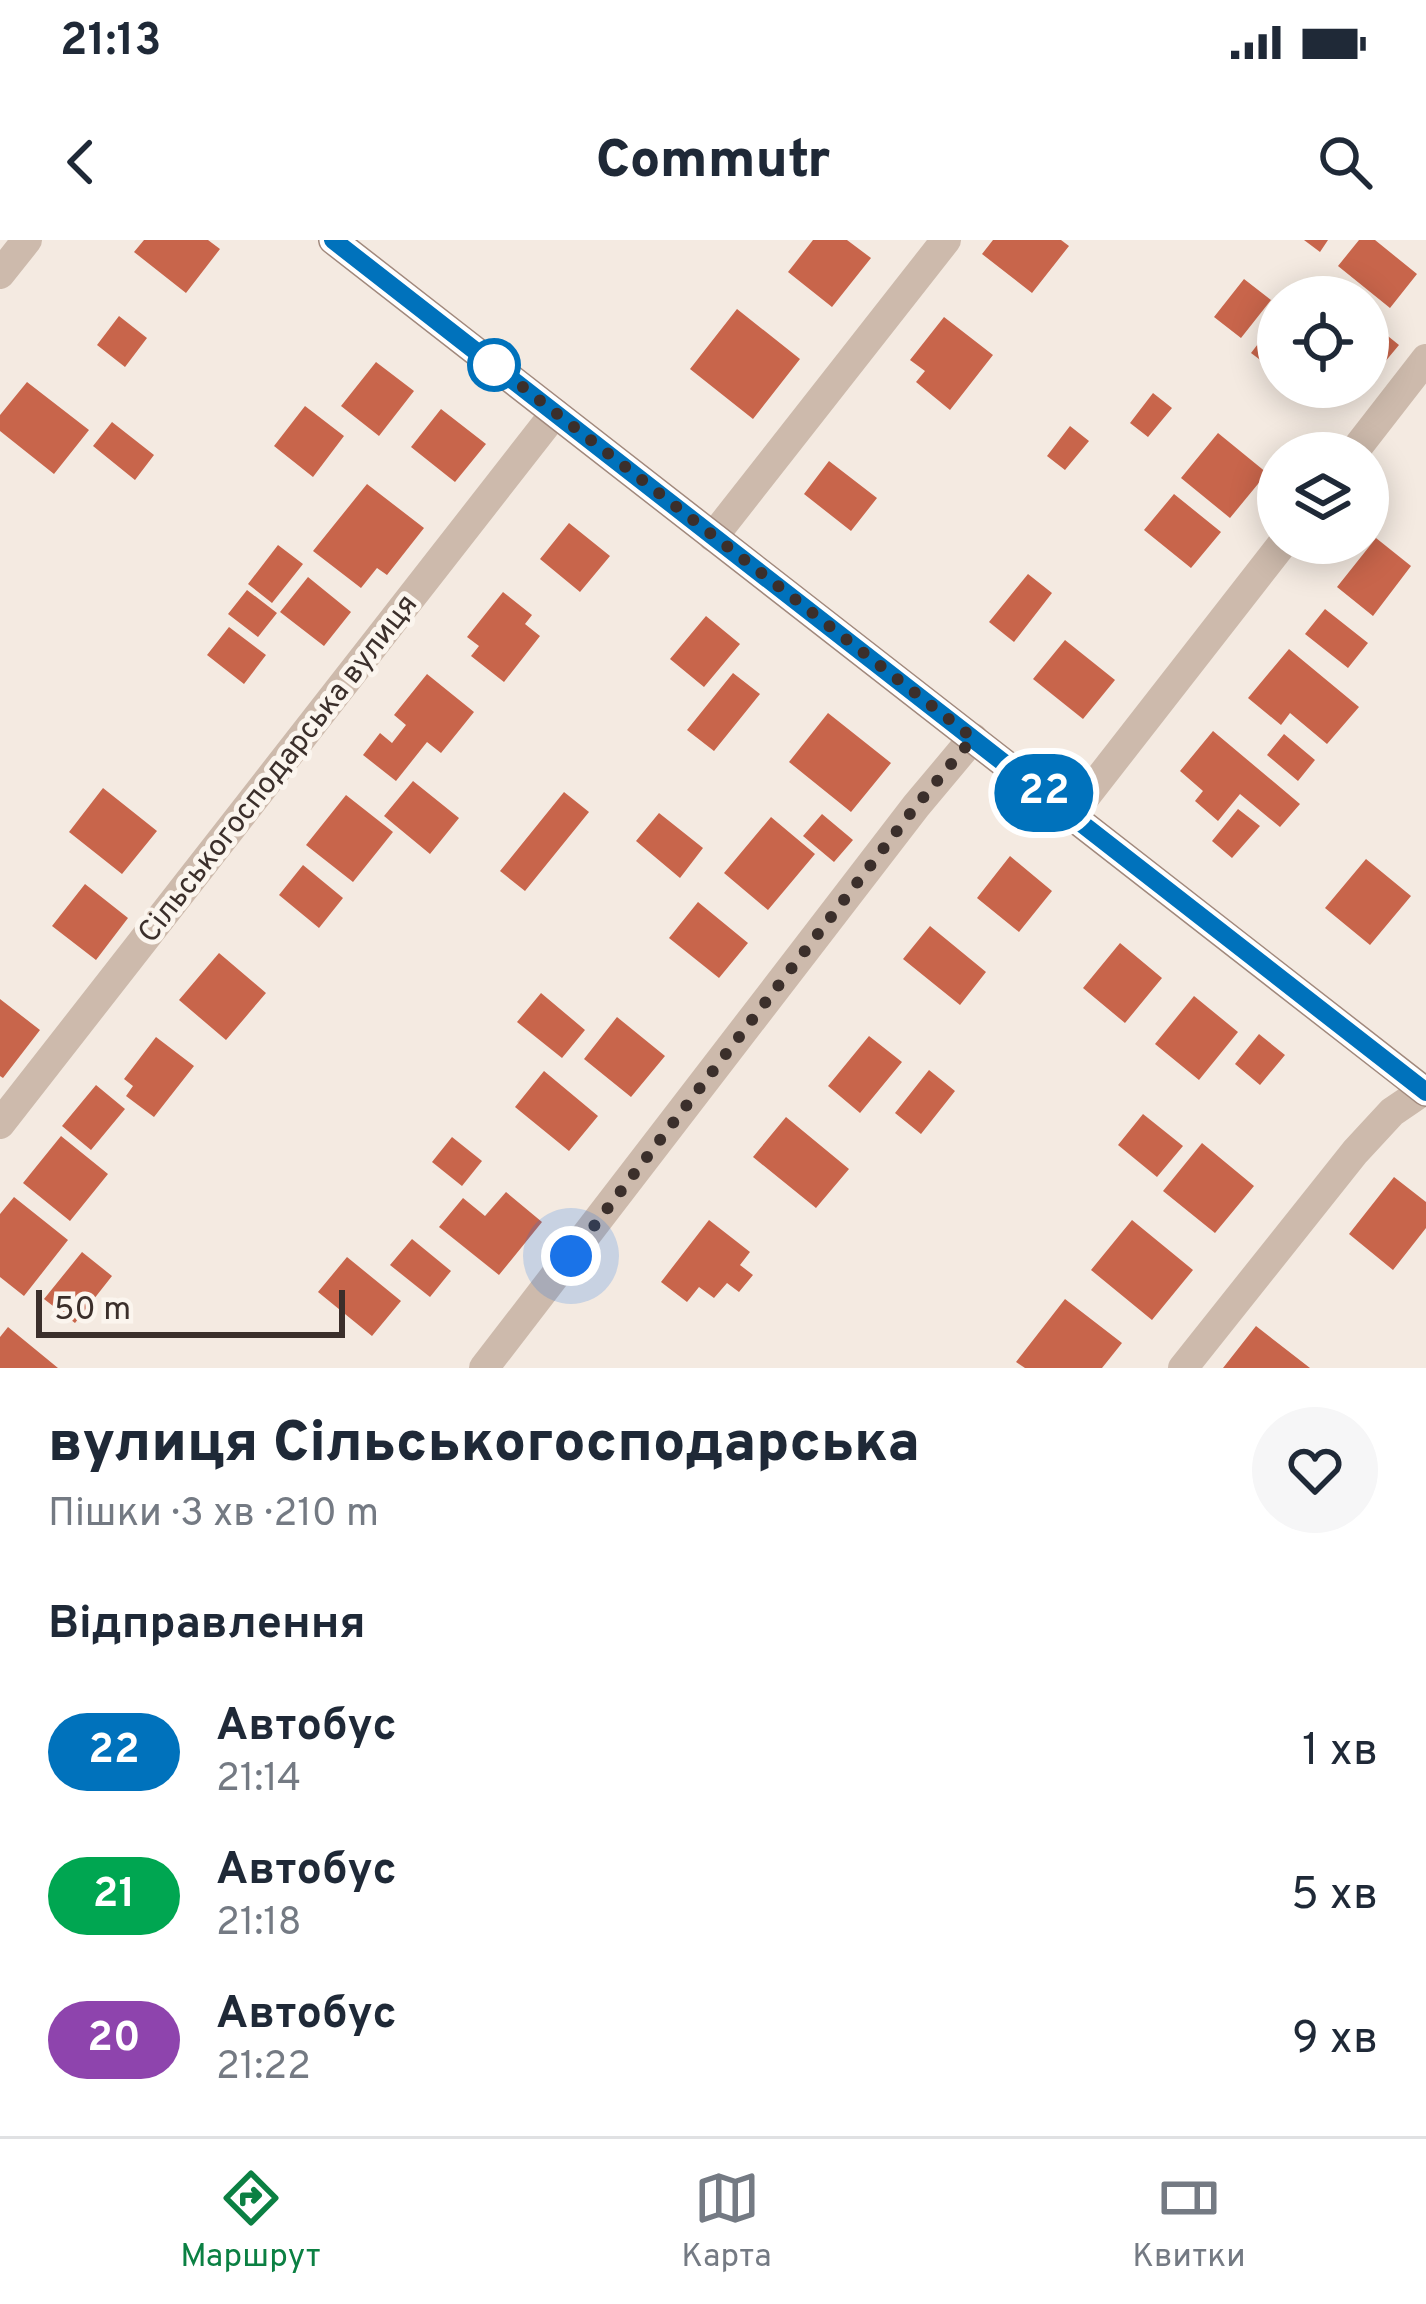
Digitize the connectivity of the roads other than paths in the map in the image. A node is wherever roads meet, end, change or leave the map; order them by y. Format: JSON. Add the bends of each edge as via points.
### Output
{"nodes":[{"id":1,"x":27,"y":240,"type":"edge"},
{"id":2,"x":946,"y":240,"type":"edge"},
{"id":3,"x":338,"y":241,"type":"edge"},
{"id":4,"x":0,"y":274,"type":"edge"},
{"id":5,"x":1426,"y":359,"type":"edge"},
{"id":6,"x":555,"y":413,"type":"junction"},
{"id":7,"x":1369,"y":432,"type":"edge"},
{"id":8,"x":713,"y":537,"type":"junction"},
{"id":9,"x":1267,"y":564,"type":"edge"},
{"id":10,"x":973,"y":738,"type":"junction"},
{"id":11,"x":1072,"y":815,"type":"junction"},
{"id":12,"x":1426,"y":1091,"type":"edge"},
{"id":13,"x":0,"y":1124,"type":"edge"},
{"id":14,"x":484,"y":1368,"type":"edge"},
{"id":15,"x":1183,"y":1368,"type":"edge"}],
"edges":[{"from":1,"to":4,"type":"street"},
{"from":2,"to":8,"type":"street"},
{"from":3,"to":6,"type":"street"},
{"from":5,"to":7,"type":"street"},
{"from":6,"to":8,"type":"street"},
{"from":6,"to":13,"type":"street","name":"Сільськогосподарська вулиця"},
{"from":8,"to":10,"type":"street"},
{"from":9,"to":11,"type":"street"},
{"from":10,"to":11,"type":"street"},
{"from":10,"to":14,"type":"street"},
{"from":11,"to":12,"type":"street"},
{"from":12,"to":15,"type":"street","via":[[1354,1152]]}]}
